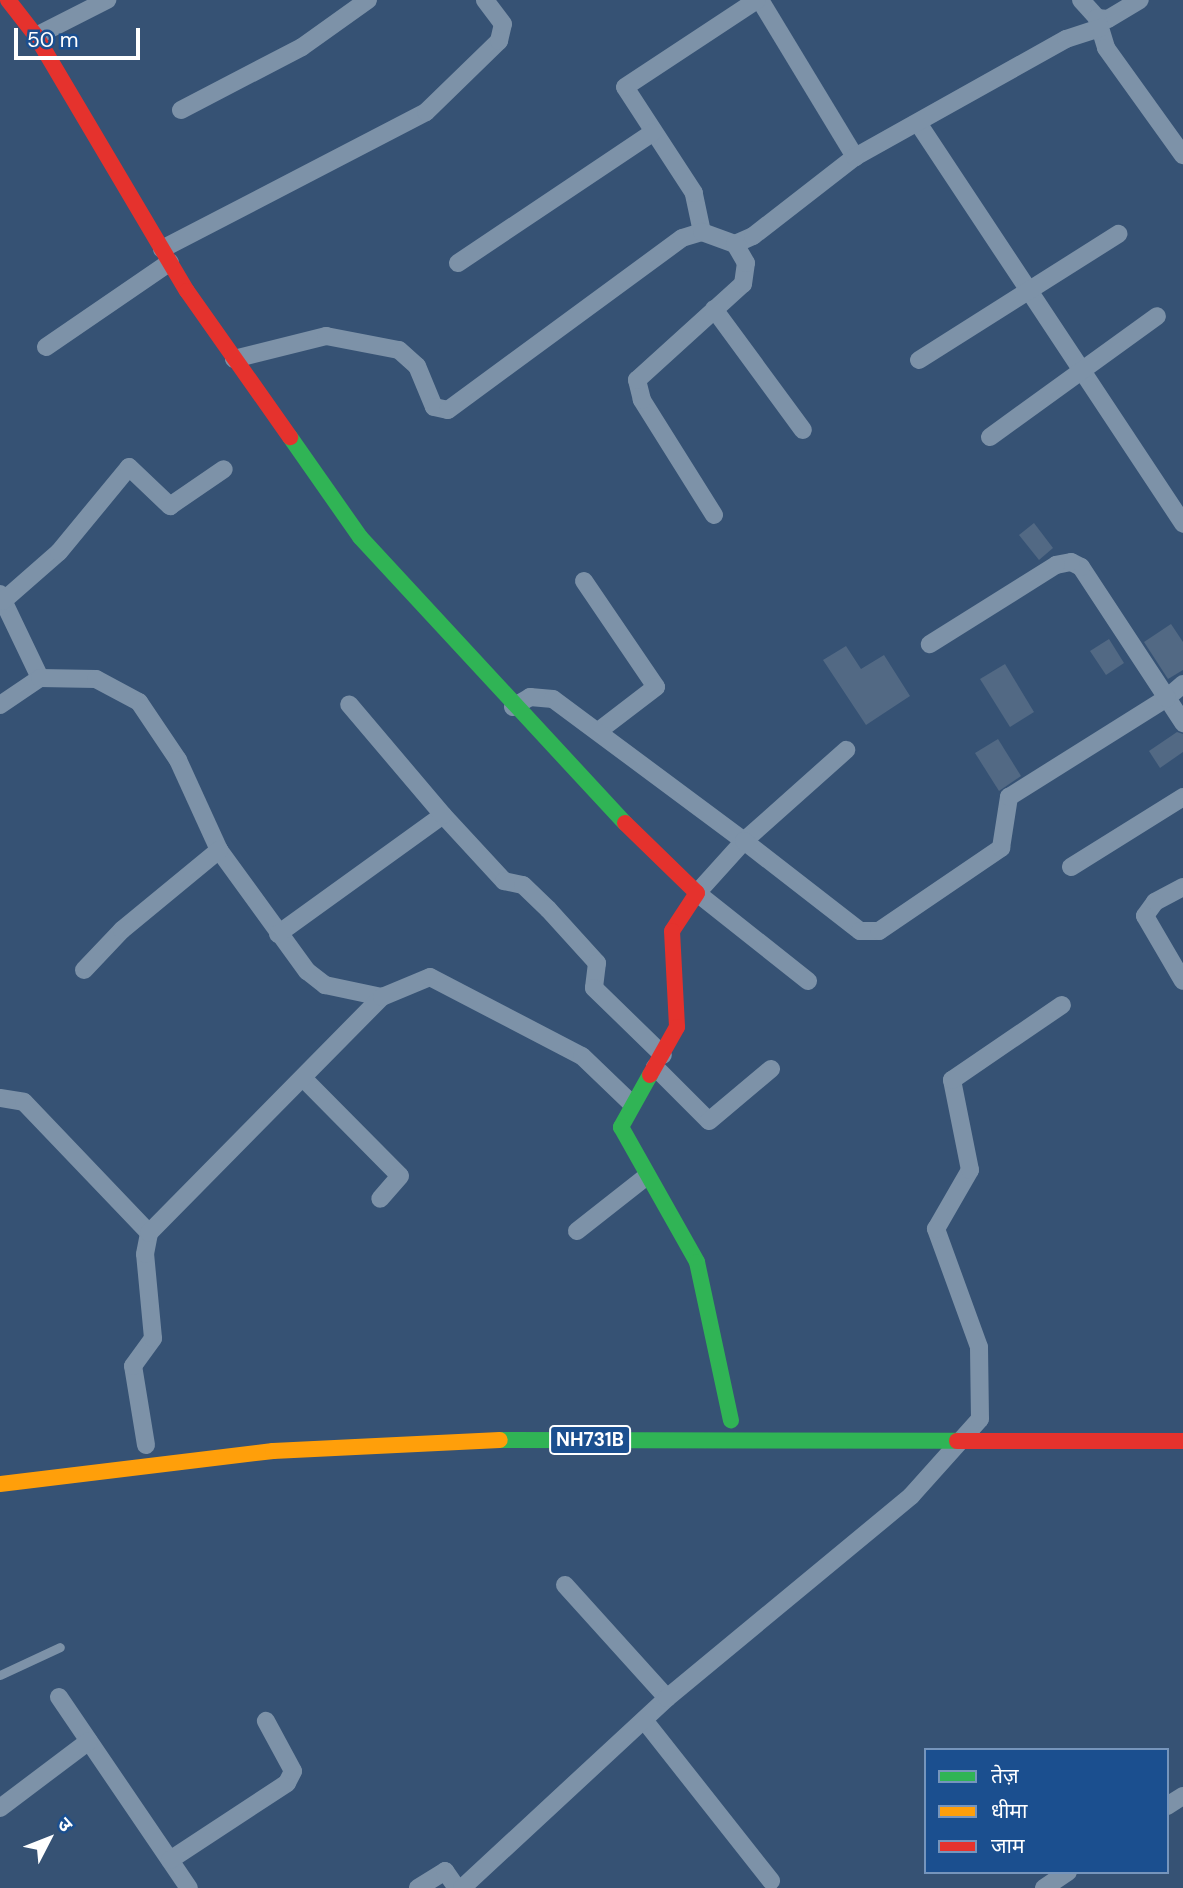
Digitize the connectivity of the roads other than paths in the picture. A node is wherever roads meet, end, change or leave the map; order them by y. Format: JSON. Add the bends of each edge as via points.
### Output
{"nodes":[{"id":1,"x":8,"y":0,"type":"edge"},
{"id":2,"x":107,"y":0,"type":"edge"},
{"id":3,"x":485,"y":0,"type":"edge"},
{"id":4,"x":759,"y":0,"type":"edge"},
{"id":5,"x":1081,"y":0,"type":"edge"},
{"id":6,"x":1140,"y":0,"type":"edge"},
{"id":7,"x":359,"y":3,"type":"edge"},
{"id":8,"x":1098,"y":23,"type":"junction"},
{"id":9,"x":36,"y":36,"type":"junction"},
{"id":10,"x":181,"y":110,"type":"dead end"},
{"id":11,"x":920,"y":126,"type":"junction"},
{"id":12,"x":652,"y":133,"type":"junction"},
{"id":13,"x":1183,"y":155,"type":"edge"},
{"id":14,"x":855,"y":158,"type":"junction"},
{"id":15,"x":702,"y":232,"type":"junction"},
{"id":16,"x":1118,"y":234,"type":"dead end"},
{"id":17,"x":735,"y":244,"type":"junction"},
{"id":18,"x":166,"y":256,"type":"junction"},
{"id":19,"x":458,"y":263,"type":"dead end"},
{"id":20,"x":1028,"y":289,"type":"junction"},
{"id":21,"x":714,"y":309,"type":"junction"},
{"id":22,"x":1157,"y":316,"type":"dead end"},
{"id":23,"x":46,"y":347,"type":"dead end"},
{"id":24,"x":234,"y":359,"type":"junction"},
{"id":25,"x":919,"y":360,"type":"dead end"},
{"id":26,"x":1082,"y":371,"type":"junction"},
{"id":27,"x":803,"y":430,"type":"dead end"},
{"id":28,"x":990,"y":437,"type":"dead end"},
{"id":29,"x":224,"y":469,"type":"dead end"},
{"id":30,"x":714,"y":515,"type":"dead end"},
{"id":31,"x":1183,"y":524,"type":"edge"},
{"id":32,"x":584,"y":581,"type":"dead end"},
{"id":33,"x":2,"y":597,"type":"edge"},
{"id":34,"x":930,"y":644,"type":"dead end"},
{"id":35,"x":40,"y":678,"type":"junction"},
{"id":36,"x":1183,"y":684,"type":"edge"},
{"id":37,"x":1167,"y":698,"type":"junction"},
{"id":38,"x":349,"y":704,"type":"dead end"},
{"id":39,"x":0,"y":705,"type":"edge"},
{"id":40,"x":513,"y":707,"type":"junction"},
{"id":41,"x":1183,"y":723,"type":"edge"},
{"id":42,"x":600,"y":730,"type":"junction"},
{"id":43,"x":846,"y":750,"type":"dead end"},
{"id":44,"x":1183,"y":797,"type":"edge"},
{"id":45,"x":443,"y":815,"type":"junction"},
{"id":46,"x":744,"y":841,"type":"junction"},
{"id":47,"x":219,"y":850,"type":"junction"},
{"id":48,"x":1071,"y":867,"type":"dead end"},
{"id":49,"x":1183,"y":887,"type":"edge"},
{"id":50,"x":697,"y":893,"type":"junction"},
{"id":51,"x":278,"y":934,"type":"junction"},
{"id":52,"x":84,"y":970,"type":"dead end"},
{"id":53,"x":808,"y":981,"type":"dead end"},
{"id":54,"x":1183,"y":981,"type":"edge"},
{"id":55,"x":382,"y":997,"type":"junction"},
{"id":56,"x":1062,"y":1005,"type":"dead end"},
{"id":57,"x":659,"y":1061,"type":"junction"},
{"id":58,"x":771,"y":1069,"type":"dead end"},
{"id":59,"x":304,"y":1079,"type":"junction"},
{"id":60,"x":0,"y":1098,"type":"edge"},
{"id":61,"x":630,"y":1102,"type":"junction"},
{"id":62,"x":647,"y":1176,"type":"junction"},
{"id":63,"x":380,"y":1199,"type":"dead end"},
{"id":64,"x":577,"y":1231,"type":"dead end"},
{"id":65,"x":149,"y":1233,"type":"junction"},
{"id":66,"x":953,"y":1419,"type":"dead end"},
{"id":67,"x":987,"y":1419,"type":"junction"},
{"id":68,"x":731,"y":1420,"type":"dead end"},
{"id":69,"x":570,"y":1421,"type":"dead end"},
{"id":70,"x":1138,"y":1422,"type":"dead end"},
{"id":71,"x":1180,"y":1422,"type":"edge"},
{"id":72,"x":362,"y":1427,"type":"dead end"},
{"id":73,"x":334,"y":1429,"type":"dead end"},
{"id":74,"x":233,"y":1436,"type":"dead end"},
{"id":75,"x":963,"y":1438,"type":"junction"},
{"id":76,"x":1179,"y":1441,"type":"edge"},
{"id":77,"x":171,"y":1443,"type":"dead end"},
{"id":78,"x":139,"y":1446,"type":"joint"},
{"id":79,"x":53,"y":1458,"type":"dead end"},
{"id":80,"x":0,"y":1466,"type":"edge"},
{"id":81,"x":0,"y":1484,"type":"edge"},
{"id":82,"x":565,"y":1585,"type":"dead end"},
{"id":83,"x":60,"y":1647,"type":"dead end"},
{"id":84,"x":0,"y":1675,"type":"edge"},
{"id":85,"x":59,"y":1697,"type":"dead end"},
{"id":86,"x":667,"y":1698,"type":"junction"},
{"id":87,"x":644,"y":1720,"type":"junction"},
{"id":88,"x":266,"y":1721,"type":"dead end"},
{"id":89,"x":89,"y":1741,"type":"junction"},
{"id":90,"x":0,"y":1808,"type":"edge"},
{"id":91,"x":170,"y":1860,"type":"junction"},
{"id":92,"x":1065,"y":1874,"type":"edge"},
{"id":93,"x":771,"y":1881,"type":"dead end"},
{"id":94,"x":189,"y":1888,"type":"edge"},
{"id":95,"x":418,"y":1888,"type":"edge"},
{"id":96,"x":459,"y":1888,"type":"edge"},
{"id":97,"x":1044,"y":1888,"type":"edge"}],
"edges":[{"from":1,"to":9,"type":"main road"},
{"from":2,"to":9,"type":"street"},
{"from":3,"to":18,"type":"street","via":[[503,24],[499,41],[434,106]]},
{"from":4,"to":12,"type":"street","via":[[625,87]]},
{"from":4,"to":14,"type":"street"},
{"from":5,"to":8,"type":"street"},
{"from":6,"to":8,"type":"street"},
{"from":7,"to":10,"type":"street","via":[[302,47]]},
{"from":8,"to":11,"type":"street"},
{"from":8,"to":13,"type":"street","via":[[1106,48]]},
{"from":9,"to":18,"type":"main road"},
{"from":11,"to":14,"type":"street"},
{"from":11,"to":20,"type":"street"},
{"from":12,"to":15,"type":"street","via":[[694,193]]},
{"from":12,"to":19,"type":"street"},
{"from":14,"to":17,"type":"street"},
{"from":15,"to":17,"type":"street"},
{"from":15,"to":24,"type":"street","via":[[676,242],[448,410],[434,407],[417,366],[399,350],[326,336]]},
{"from":16,"to":20,"type":"street"},
{"from":17,"to":21,"type":"street","via":[[748,275]]},
{"from":18,"to":23,"type":"street"},
{"from":18,"to":24,"type":"main road"},
{"from":20,"to":25,"type":"street"},
{"from":20,"to":26,"type":"street"},
{"from":21,"to":27,"type":"street"},
{"from":21,"to":30,"type":"street","via":[[637,380],[642,400]]},
{"from":22,"to":26,"type":"street"},
{"from":24,"to":40,"type":"main road","via":[[360,537]]},
{"from":26,"to":28,"type":"street"},
{"from":26,"to":31,"type":"street"},
{"from":29,"to":33,"type":"street","via":[[170,506],[129,467],[60,552]]},
{"from":32,"to":42,"type":"street","via":[[656,688]]},
{"from":33,"to":35,"type":"street"},
{"from":34,"to":37,"type":"street","via":[[1056,565],[1070,562],[1081,567]]},
{"from":35,"to":39,"type":"street"},
{"from":35,"to":47,"type":"street","via":[[96,679],[139,702],[167,740]]},
{"from":36,"to":37,"type":"street"},
{"from":37,"to":41,"type":"street"},
{"from":37,"to":46,"type":"street","via":[[1009,797],[1001,848],[878,931],[860,931]]},
{"from":38,"to":45,"type":"street"},
{"from":40,"to":42,"type":"street","via":[[542,695]]},
{"from":40,"to":50,"type":"main road"},
{"from":42,"to":46,"type":"street"},
{"from":43,"to":46,"type":"street"},
{"from":44,"to":48,"type":"street"},
{"from":45,"to":51,"type":"street"},
{"from":45,"to":57,"type":"street","via":[[503,881],[523,885],[597,963],[594,988]]},
{"from":46,"to":50,"type":"street"},
{"from":47,"to":51,"type":"street"},
{"from":47,"to":52,"type":"street","via":[[122,930]]},
{"from":49,"to":54,"type":"street","via":[[1155,902],[1145,916]]},
{"from":50,"to":53,"type":"street"},
{"from":50,"to":57,"type":"main road","via":[[672,931],[677,1027]]},
{"from":51,"to":55,"type":"street","via":[[325,985]]},
{"from":55,"to":59,"type":"street"},
{"from":55,"to":61,"type":"street","via":[[430,977],[582,1056]]},
{"from":56,"to":67,"type":"street","via":[[953,1080],[970,1170],[936,1229],[979,1347]]},
{"from":57,"to":58,"type":"street","via":[[709,1121]]},
{"from":57,"to":61,"type":"main road"},
{"from":59,"to":63,"type":"street","via":[[400,1176]]},
{"from":59,"to":65,"type":"street"},
{"from":60,"to":65,"type":"street","via":[[24,1102]]},
{"from":61,"to":62,"type":"main road","via":[[621,1127]]},
{"from":62,"to":64,"type":"street"},
{"from":62,"to":68,"type":"main road","via":[[697,1262]]},
{"from":65,"to":78,"type":"street","via":[[145,1254],[153,1338],[133,1366]]},
{"from":66,"to":67,"type":"main road"},
{"from":67,"to":75,"type":"street"},
{"from":69,"to":72,"type":"main road","number":"NH731B"},
{"from":70,"to":71,"type":"main road"},
{"from":71,"to":76,"type":"main road"},
{"from":73,"to":74,"type":"main road"},
{"from":75,"to":76,"type":"main road","number":"NH731B"},
{"from":75,"to":81,"type":"main road","number":"NH731B","via":[[373,1445],[190,1458]]},
{"from":75,"to":86,"type":"street","via":[[911,1496]]},
{"from":77,"to":78,"type":"main road"},
{"from":79,"to":80,"type":"main road"},
{"from":82,"to":86,"type":"street"},
{"from":83,"to":84,"type":"lane"},
{"from":85,"to":89,"type":"street"},
{"from":86,"to":87,"type":"street"},
{"from":87,"to":93,"type":"street"},
{"from":87,"to":96,"type":"street"},
{"from":88,"to":91,"type":"street","via":[[293,1771],[287,1783]]},
{"from":89,"to":90,"type":"street"},
{"from":89,"to":91,"type":"street"},
{"from":91,"to":94,"type":"street"},
{"from":92,"to":97,"type":"street"},
{"from":95,"to":96,"type":"street","via":[[445,1871]]}]}
